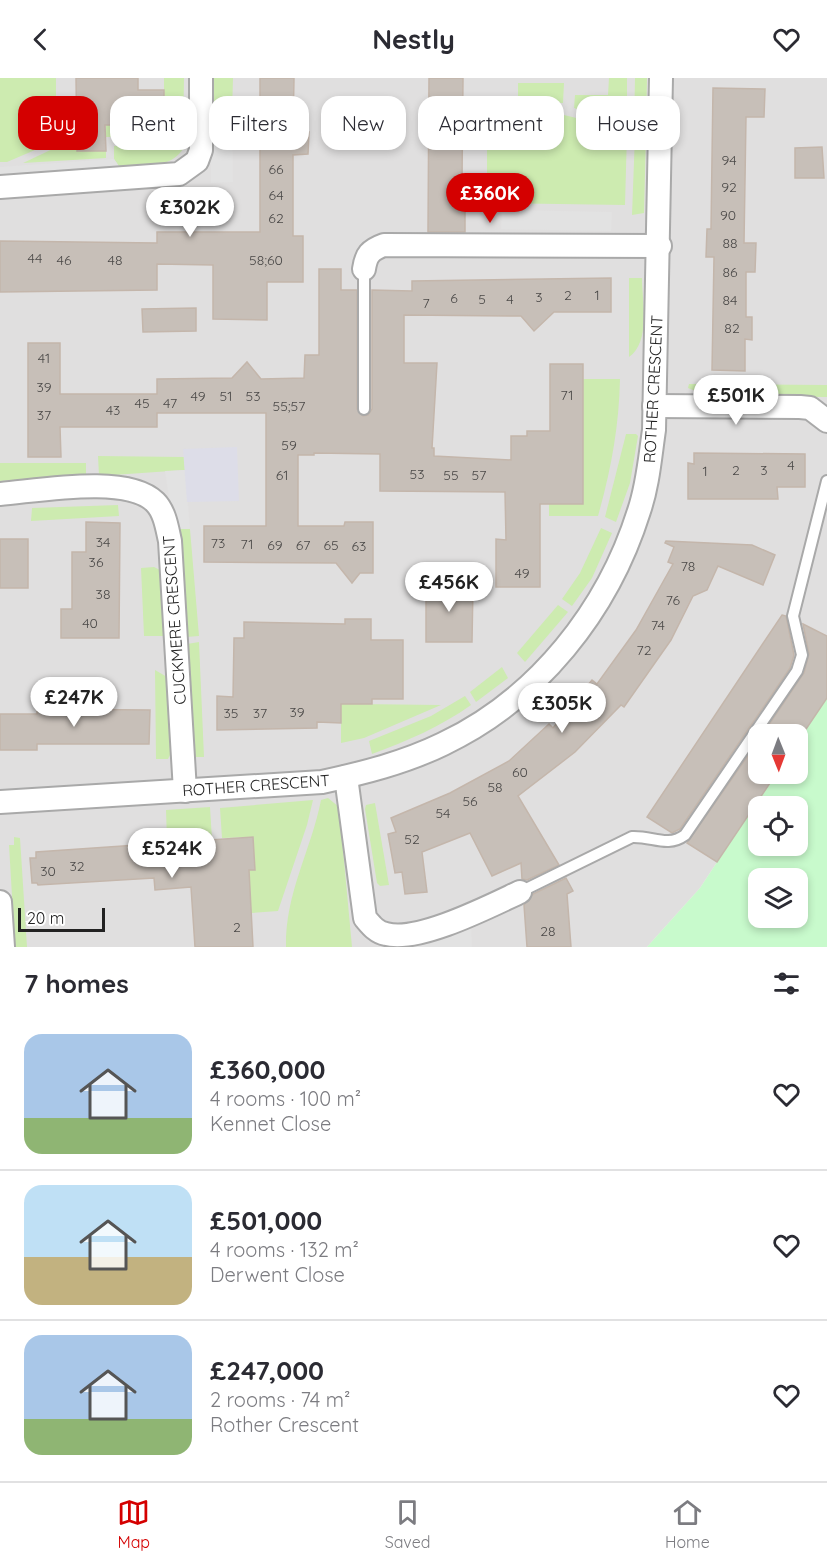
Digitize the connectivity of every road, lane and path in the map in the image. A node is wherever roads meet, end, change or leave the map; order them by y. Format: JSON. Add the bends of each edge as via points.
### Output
{"nodes":[{"id":1,"x":201,"y":78,"type":"edge"},
{"id":2,"x":661,"y":78,"type":"edge"},
{"id":3,"x":0,"y":187,"type":"edge"},
{"id":4,"x":660,"y":246,"type":"junction"},
{"id":5,"x":364,"y":269,"type":"joint"},
{"id":6,"x":654,"y":406,"type":"junction"},
{"id":7,"x":364,"y":409,"type":"dead end"},
{"id":8,"x":827,"y":421,"type":"edge"},
{"id":9,"x":827,"y":482,"type":"edge"},
{"id":10,"x":0,"y":494,"type":"edge"},
{"id":11,"x":346,"y":777,"type":"junction"},
{"id":12,"x":185,"y":790,"type":"junction"},
{"id":13,"x":0,"y":802,"type":"edge"},
{"id":14,"x":520,"y":892,"type":"joint"},
{"id":15,"x":0,"y":902,"type":"edge"},
{"id":16,"x":3,"y":947,"type":"edge"}],
"edges":[{"from":1,"to":3,"type":"street","via":[[201,150],[197,161],[179,174]]},
{"from":2,"to":4,"type":"street","name":"ROTHER CRESCENT"},
{"from":4,"to":5,"type":"street","via":[[384,245],[372,249],[365,257]]},
{"from":4,"to":6,"type":"street","name":"ROTHER CRESCENT"},
{"from":5,"to":7,"type":"lane"},
{"from":6,"to":8,"type":"street","via":[[800,407],[810,408]]},
{"from":6,"to":11,"type":"street","name":"ROTHER CRESCENT","via":[[648,474],[629,541],[600,598],[564,649],[520,693],[444,744]]},
{"from":9,"to":14,"type":"lane","via":[[793,616],[802,655],[796,671],[686,835],[663,843],[648,836],[632,837]]},
{"from":10,"to":12,"type":"street","name":"CUCKMERE CRESCENT","via":[[109,486],[141,494],[154,501],[162,512],[170,541]]},
{"from":11,"to":12,"type":"street","name":"ROTHER CRESCENT","via":[[322,782]]},
{"from":11,"to":14,"type":"street","via":[[365,918],[374,928],[388,935],[431,929]]},
{"from":12,"to":13,"type":"street","name":"ROTHER CRESCENT"},
{"from":15,"to":16,"type":"street"}]}
